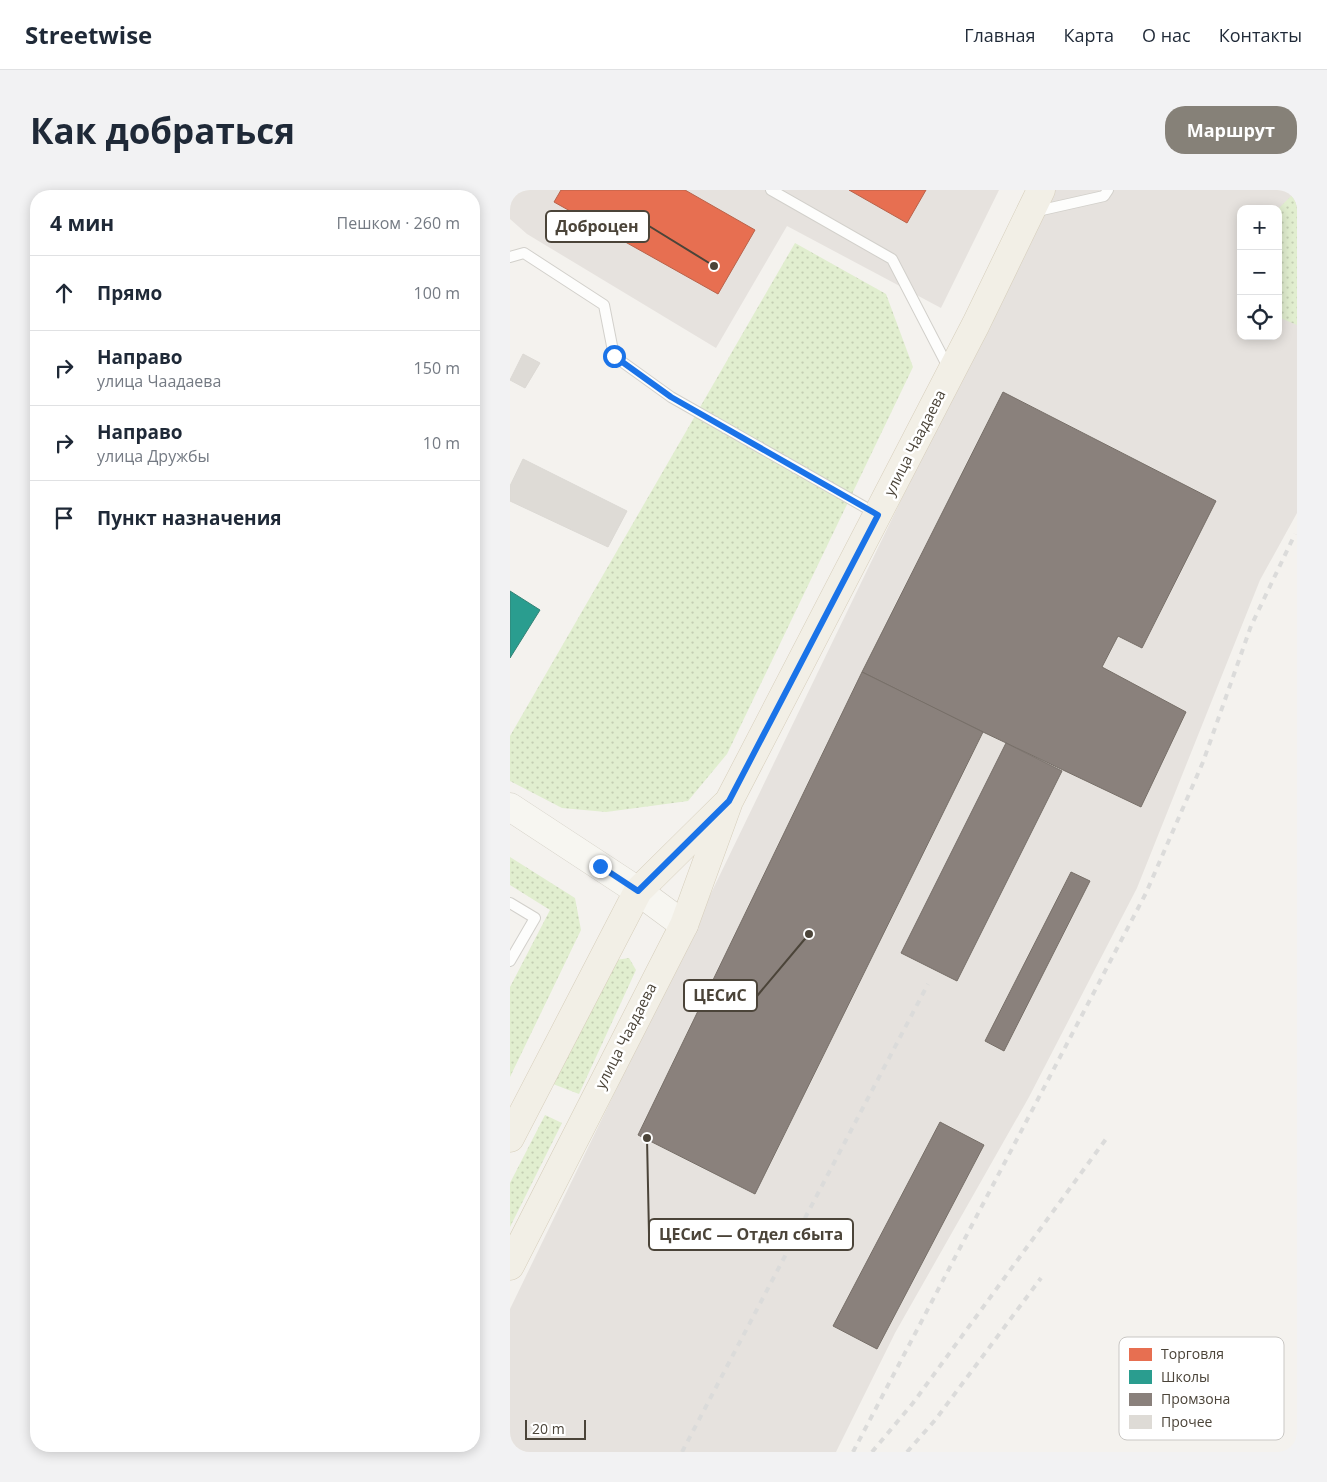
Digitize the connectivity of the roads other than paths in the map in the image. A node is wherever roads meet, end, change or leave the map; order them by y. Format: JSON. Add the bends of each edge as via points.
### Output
{"nodes":[{"id":1,"x":771,"y":190,"type":"edge"},
{"id":2,"x":1108,"y":190,"type":"edge"},
{"id":3,"x":1036,"y":202,"type":"edge"},
{"id":4,"x":510,"y":257,"type":"edge"},
{"id":5,"x":951,"y":373,"type":"junction"},
{"id":6,"x":878,"y":515,"type":"junction"},
{"id":7,"x":729,"y":801,"type":"junction"},
{"id":8,"x":510,"y":807,"type":"edge"},
{"id":9,"x":638,"y":891,"type":"junction"},
{"id":10,"x":510,"y":903,"type":"edge"},
{"id":11,"x":684,"y":924,"type":"junction"},
{"id":12,"x":510,"y":960,"type":"edge"},
{"id":13,"x":510,"y":1138,"type":"edge"},
{"id":14,"x":510,"y":1266,"type":"edge"}],
"edges":[{"from":1,"to":5,"type":"lane","via":[[892,258]]},
{"from":2,"to":3,"type":"lane","via":[[1104,196]]},
{"from":3,"to":5,"type":"main road","name":"улица Чаадаева"},
{"from":4,"to":6,"type":"lane","via":[[524,253],[604,305],[614,356],[671,397]]},
{"from":5,"to":6,"type":"main road","name":"улица Чаадаева"},
{"from":6,"to":7,"type":"main road","name":"улица Чаадаева"},
{"from":7,"to":9,"type":"main road","name":"улица Чаадаева"},
{"from":7,"to":11,"type":"main road","name":"улица Чаадаева"},
{"from":8,"to":9,"type":"main road"},
{"from":9,"to":11,"type":"main road"},
{"from":9,"to":13,"type":"main road","name":"улица Чаадаева"},
{"from":10,"to":12,"type":"lane","via":[[534,918]]},
{"from":11,"to":14,"type":"main road","name":"улица Чаадаева"}]}
